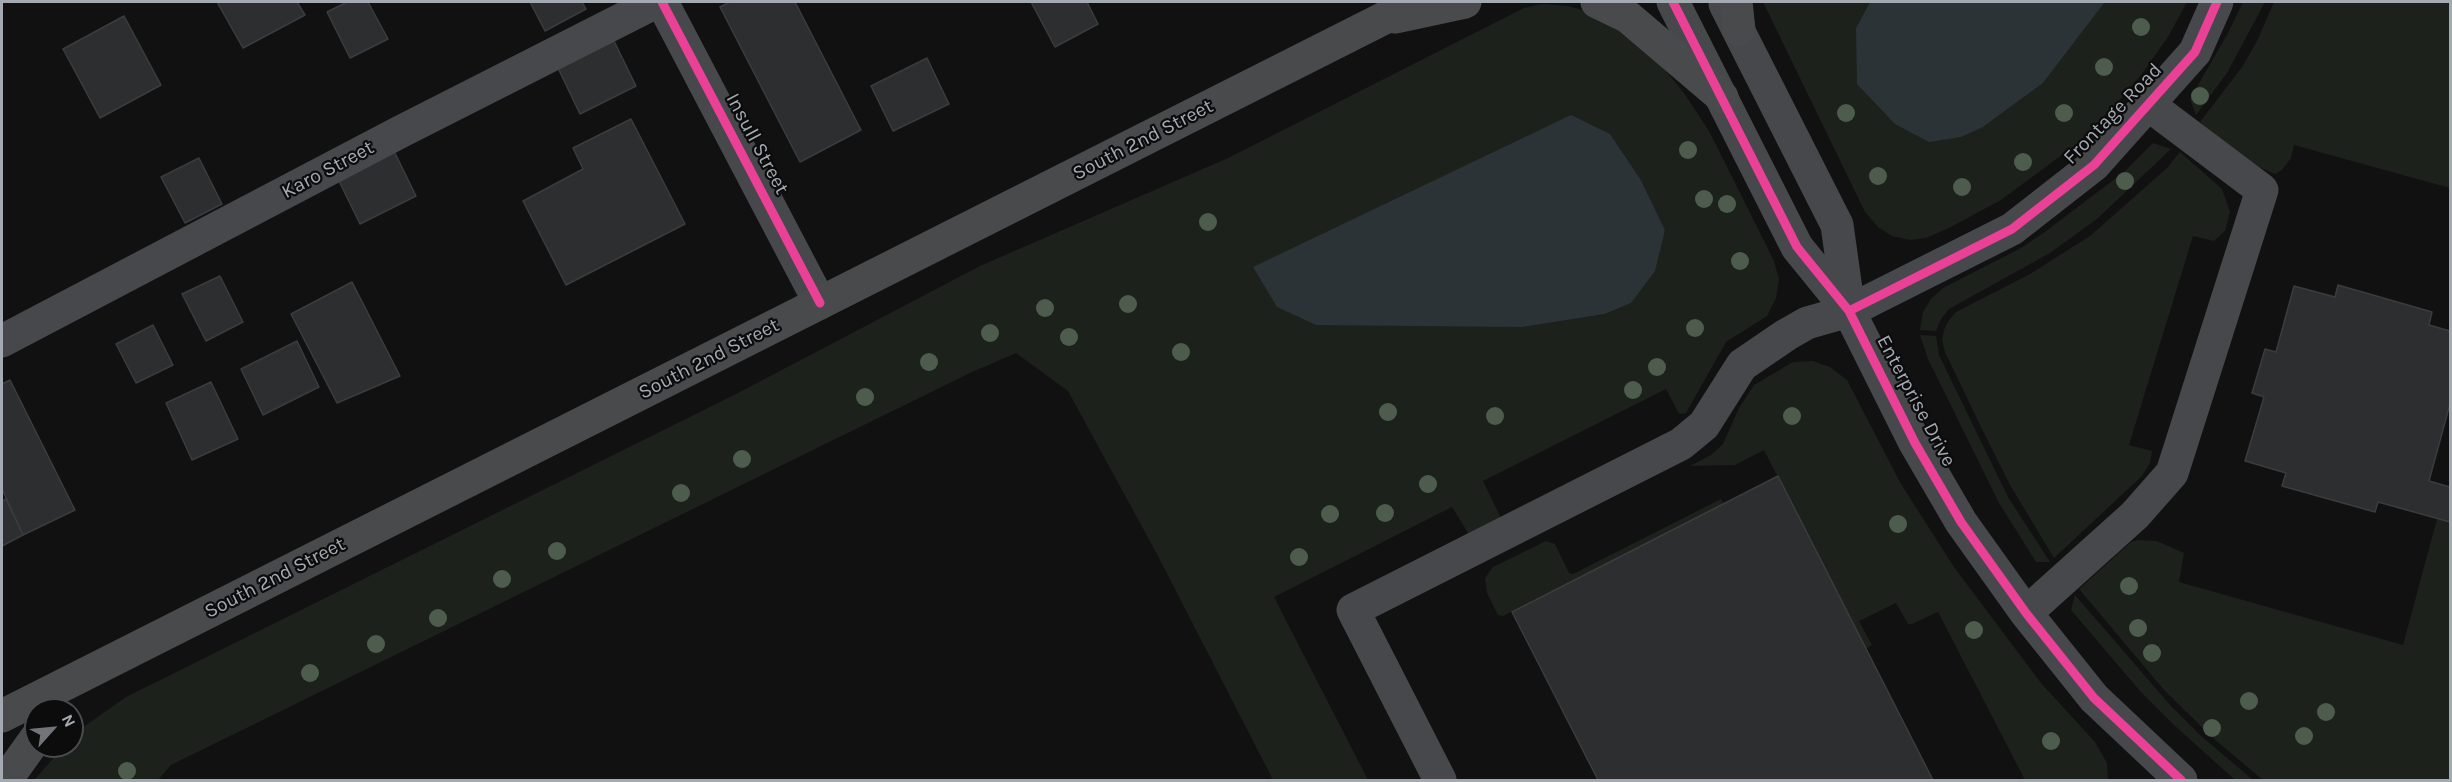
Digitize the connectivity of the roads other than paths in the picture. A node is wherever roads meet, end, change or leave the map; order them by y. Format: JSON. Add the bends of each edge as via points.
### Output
{"nodes":[{"id":1,"x":656,"y":2,"type":"edge"},
{"id":2,"x":662,"y":2,"type":"edge"},
{"id":3,"x":1416,"y":2,"type":"edge"},
{"id":4,"x":1466,"y":2,"type":"edge"},
{"id":5,"x":1598,"y":2,"type":"edge"},
{"id":6,"x":1673,"y":2,"type":"edge"},
{"id":7,"x":1724,"y":2,"type":"edge"},
{"id":8,"x":2217,"y":2,"type":"edge"},
{"id":9,"x":1738,"y":16,"type":"edge"},
{"id":10,"x":1379,"y":21,"type":"junction"},
{"id":11,"x":1722,"y":97,"type":"junction"},
{"id":12,"x":2149,"y":105,"type":"junction"},
{"id":13,"x":820,"y":303,"type":"junction"},
{"id":14,"x":1849,"y":311,"type":"junction"},
{"id":15,"x":2,"y":340,"type":"edge"},
{"id":16,"x":2025,"y":613,"type":"junction"},
{"id":17,"x":119,"y":657,"type":"junction"},
{"id":18,"x":77,"y":698,"type":"edge"},
{"id":19,"x":2,"y":716,"type":"edge"},
{"id":20,"x":24,"y":755,"type":"edge"},
{"id":21,"x":2170,"y":778,"type":"edge"},
{"id":22,"x":6,"y":780,"type":"edge"},
{"id":23,"x":1440,"y":780,"type":"edge"}],
"edges":[{"from":1,"to":15,"type":"street","name":"Karo Street"},
{"from":2,"to":13,"type":"street","name":"Insull Street"},
{"from":3,"to":10,"type":"main road","name":"South 2nd Street"},
{"from":4,"to":10,"type":"main road"},
{"from":5,"to":11,"type":"main road","via":[[1628,16]]},
{"from":6,"to":11,"type":"street","name":"Enterprise Drive"},
{"from":7,"to":9,"type":"street","name":"Enterprise Drive"},
{"from":8,"to":12,"type":"street","name":"Frontage Road","via":[[2195,52]]},
{"from":9,"to":14,"type":"street","name":"Enterprise Drive","via":[[1837,225]]},
{"from":10,"to":13,"type":"main road","name":"South 2nd Street"},
{"from":11,"to":14,"type":"street","name":"Enterprise Drive","via":[[1797,247]]},
{"from":12,"to":14,"type":"street","name":"Frontage Road","via":[[2094,165],[2012,230]]},
{"from":12,"to":16,"type":"street","via":[[2262,190],[2172,473],[2135,515]]},
{"from":13,"to":17,"type":"main road","name":"South 2nd Street"},
{"from":14,"to":16,"type":"street","name":"Enterprise Drive","via":[[1915,443],[1961,522]]},
{"from":14,"to":23,"type":"street","name":"Frontage Road","via":[[1786,334],[1742,365],[1704,425],[1680,444],[1353,610]]},
{"from":16,"to":21,"type":"street","name":"Enterprise Drive","via":[[2094,699]]},
{"from":17,"to":18,"type":"main road"},
{"from":17,"to":19,"type":"main road","name":"South 2nd Street"},
{"from":20,"to":22,"type":"main road"}]}
